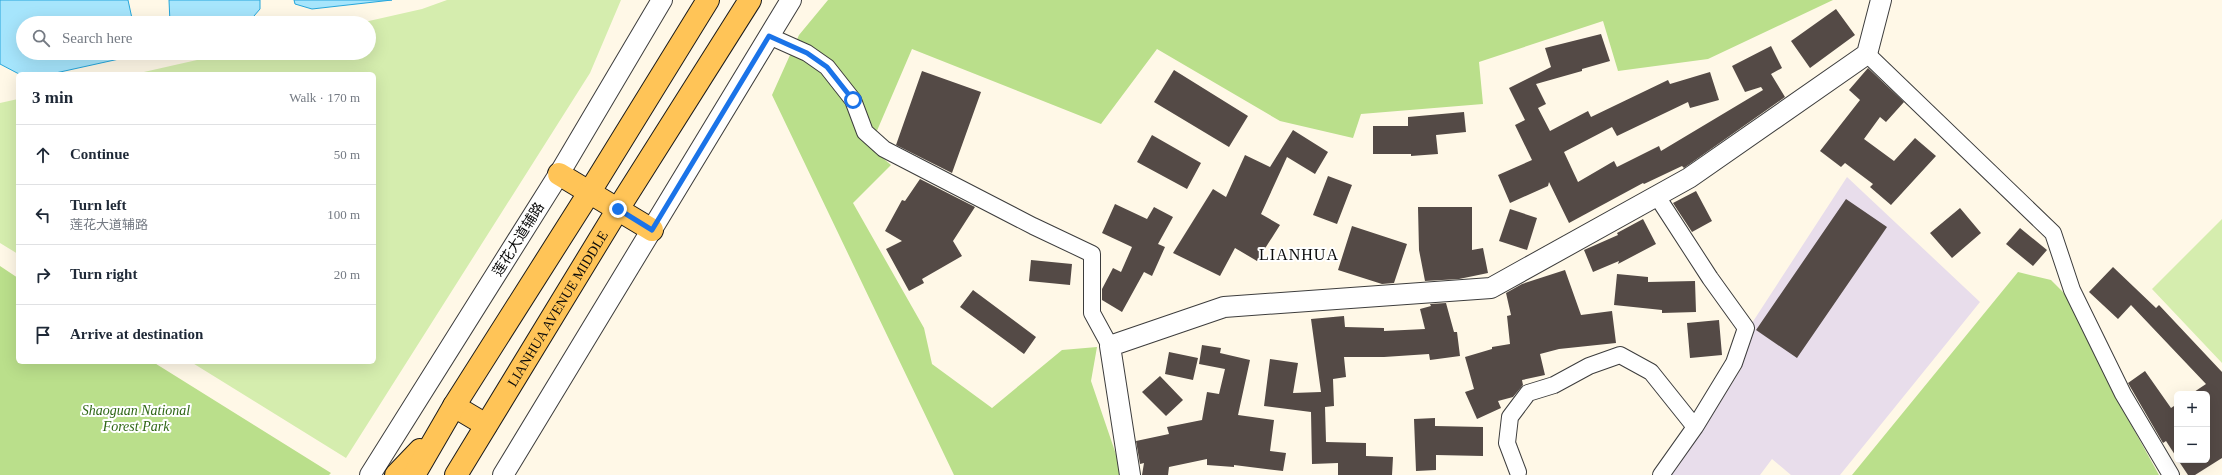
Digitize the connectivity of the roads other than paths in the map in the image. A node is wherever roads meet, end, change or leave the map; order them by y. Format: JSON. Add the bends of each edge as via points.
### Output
{"nodes":[{"id":1,"x":662,"y":0,"type":"edge"},
{"id":2,"x":708,"y":0,"type":"edge"},
{"id":3,"x":791,"y":0,"type":"edge"},
{"id":4,"x":1881,"y":0,"type":"edge"},
{"id":5,"x":746,"y":1,"type":"edge"},
{"id":6,"x":769,"y":36,"type":"junction"},
{"id":7,"x":1867,"y":54,"type":"junction"},
{"id":8,"x":559,"y":174,"type":"junction"},
{"id":9,"x":590,"y":193,"type":"junction"},
{"id":10,"x":1662,"y":204,"type":"dead end"},
{"id":11,"x":618,"y":209,"type":"junction"},
{"id":12,"x":652,"y":230,"type":"junction"},
{"id":13,"x":1110,"y":346,"type":"junction"},
{"id":14,"x":497,"y":407,"type":"junction"},
{"id":15,"x":450,"y":414,"type":"junction"},
{"id":16,"x":486,"y":426,"type":"junction"},
{"id":17,"x":1695,"y":427,"type":"junction"},
{"id":18,"x":1514,"y":474,"type":"edge"},
{"id":19,"x":370,"y":475,"type":"edge"},
{"id":20,"x":396,"y":475,"type":"edge"},
{"id":21,"x":414,"y":475,"type":"edge"},
{"id":22,"x":456,"y":475,"type":"edge"},
{"id":23,"x":471,"y":475,"type":"edge"},
{"id":24,"x":503,"y":475,"type":"edge"},
{"id":25,"x":1130,"y":475,"type":"edge"},
{"id":26,"x":1661,"y":475,"type":"edge"},
{"id":27,"x":2171,"y":475,"type":"edge"}],
"edges":[{"from":1,"to":8,"type":"street","name":"莲花大道辅路"},
{"from":2,"to":9,"type":"main road"},
{"from":3,"to":6,"type":"street"},
{"from":4,"to":7,"type":"street"},
{"from":5,"to":11,"type":"main road","name":"LIANHUA AVENUE MIDDLE"},
{"from":6,"to":12,"type":"street"},
{"from":6,"to":13,"type":"street","via":[[807,53],[827,67],[853,100],[865,132],[884,149],[1092,254],[1092,313]]},
{"from":7,"to":13,"type":"street","via":[[1689,178],[1491,288],[1224,307]]},
{"from":7,"to":27,"type":"street","via":[[2053,233],[2072,290],[2123,394]]},
{"from":8,"to":9,"type":"main road"},
{"from":8,"to":19,"type":"street","name":"莲花大道辅路"},
{"from":9,"to":11,"type":"main road"},
{"from":9,"to":15,"type":"main road"},
{"from":10,"to":17,"type":"street","via":[[1746,328],[1734,363]]},
{"from":11,"to":12,"type":"main road"},
{"from":11,"to":14,"type":"main road","name":"LIANHUA AVENUE MIDDLE"},
{"from":12,"to":24,"type":"street"},
{"from":13,"to":25,"type":"street"},
{"from":14,"to":16,"type":"main road","name":"LIANHUA AVENUE MIDDLE"},
{"from":14,"to":23,"type":"main road"},
{"from":15,"to":16,"type":"main road"},
{"from":15,"to":20,"type":"main road"},
{"from":15,"to":21,"type":"main road"},
{"from":16,"to":22,"type":"main road","name":"LIANHUA AVENUE MIDDLE"},
{"from":17,"to":18,"type":"street","via":[[1651,372],[1620,355],[1589,366],[1554,385],[1528,393],[1510,417],[1507,443]]},
{"from":17,"to":26,"type":"street"}]}
